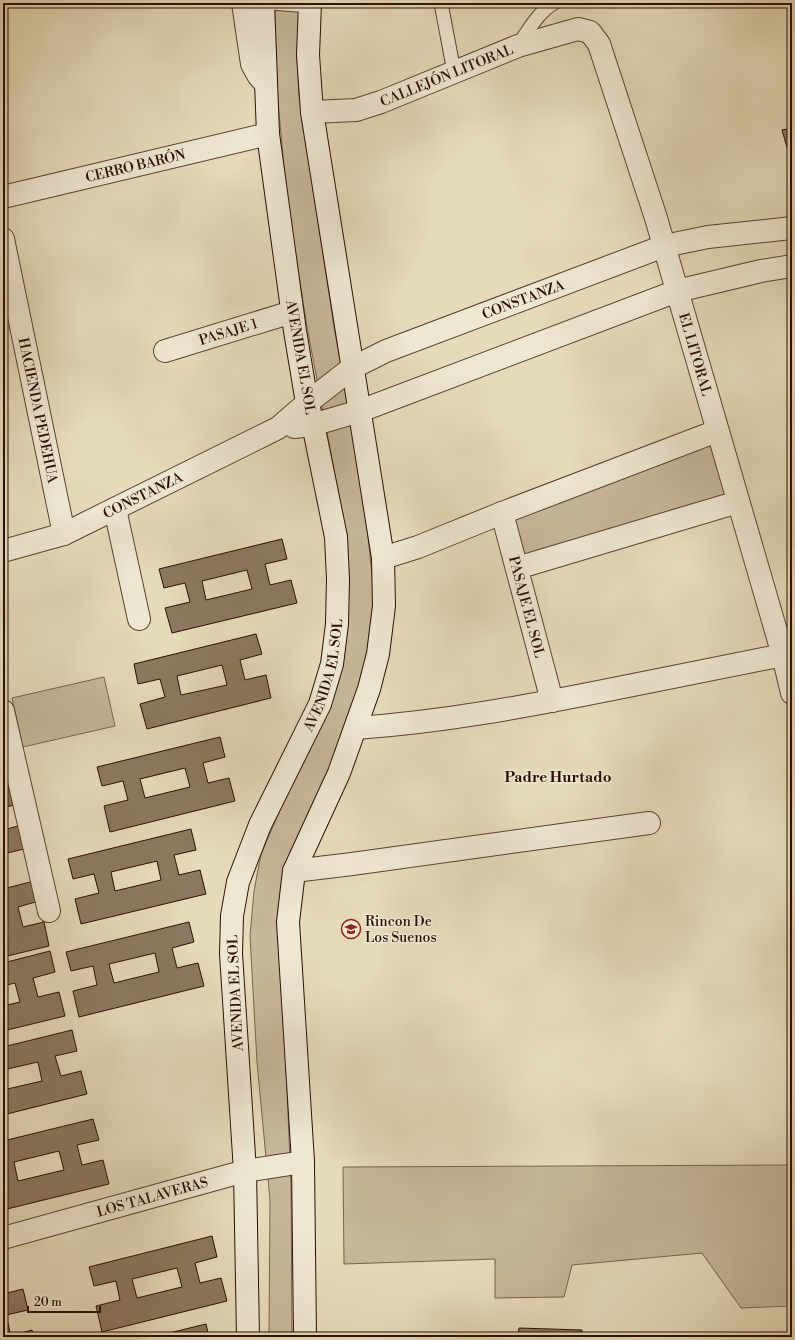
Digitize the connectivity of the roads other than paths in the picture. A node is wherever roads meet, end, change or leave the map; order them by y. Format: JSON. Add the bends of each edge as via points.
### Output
{"nodes":[{"id":1,"x":243,"y":3,"type":"edge"},
{"id":2,"x":263,"y":3,"type":"edge"},
{"id":3,"x":271,"y":3,"type":"edge"},
{"id":4,"x":310,"y":3,"type":"edge"},
{"id":5,"x":441,"y":3,"type":"edge"},
{"id":6,"x":554,"y":3,"type":"edge"},
{"id":7,"x":578,"y":29,"type":"joint"},
{"id":8,"x":518,"y":46,"type":"junction"},
{"id":9,"x":454,"y":72,"type":"junction"},
{"id":10,"x":265,"y":83,"type":"junction"},
{"id":11,"x":312,"y":112,"type":"junction"},
{"id":12,"x":268,"y":134,"type":"junction"},
{"id":13,"x":3,"y":197,"type":"edge"},
{"id":14,"x":792,"y":228,"type":"edge"},
{"id":15,"x":3,"y":239,"type":"edge"},
{"id":16,"x":664,"y":246,"type":"junction"},
{"id":17,"x":792,"y":266,"type":"edge"},
{"id":18,"x":677,"y":291,"type":"junction"},
{"id":19,"x":292,"y":312,"type":"junction"},
{"id":20,"x":165,"y":351,"type":"dead end"},
{"id":21,"x":352,"y":368,"type":"junction"},
{"id":22,"x":307,"y":403,"type":"junction"},
{"id":23,"x":360,"y":411,"type":"junction"},
{"id":24,"x":312,"y":425,"type":"junction"},
{"id":25,"x":278,"y":428,"type":"junction"},
{"id":26,"x":717,"y":431,"type":"junction"},
{"id":27,"x":738,"y":502,"type":"junction"},
{"id":28,"x":115,"y":509,"type":"junction"},
{"id":29,"x":502,"y":513,"type":"junction"},
{"id":30,"x":64,"y":534,"type":"junction"},
{"id":31,"x":3,"y":551,"type":"edge"},
{"id":32,"x":383,"y":558,"type":"junction"},
{"id":33,"x":517,"y":568,"type":"junction"},
{"id":34,"x":139,"y":619,"type":"dead end"},
{"id":35,"x":783,"y":655,"type":"junction"},
{"id":36,"x":792,"y":693,"type":"edge"},
{"id":37,"x":552,"y":701,"type":"junction"},
{"id":38,"x":3,"y":711,"type":"edge"},
{"id":39,"x":356,"y":728,"type":"junction"},
{"id":40,"x":649,"y":823,"type":"dead end"},
{"id":41,"x":294,"y":871,"type":"junction"},
{"id":42,"x":49,"y":911,"type":"dead end"},
{"id":43,"x":303,"y":1162,"type":"junction"},
{"id":44,"x":245,"y":1171,"type":"junction"},
{"id":45,"x":3,"y":1238,"type":"edge"},
{"id":46,"x":248,"y":1337,"type":"edge"},
{"id":47,"x":305,"y":1337,"type":"edge"}],
"edges":[{"from":1,"to":10,"type":"street","via":[[252,64]]},
{"from":2,"to":10,"type":"street","name":"AVENIDA EL SOL"},
{"from":3,"to":4,"type":"lane","via":[[297,6]]},
{"from":4,"to":11,"type":"street","via":[[308,55]]},
{"from":5,"to":9,"type":"lane"},
{"from":6,"to":8,"type":"lane","via":[[541,14]]},
{"from":7,"to":8,"type":"street","name":"CALLEJÓN LITORAL"},
{"from":7,"to":16,"type":"street","name":"EL LITORAL","via":[[590,32],[599,44]]},
{"from":8,"to":9,"type":"street","name":"CALLEJÓN LITORAL"},
{"from":9,"to":11,"type":"street","name":"CALLEJÓN LITORAL","via":[[356,110]]},
{"from":10,"to":12,"type":"street","name":"AVENIDA EL SOL"},
{"from":11,"to":21,"type":"street"},
{"from":12,"to":13,"type":"street","name":"CERRO BARÓN"},
{"from":12,"to":19,"type":"street","name":"AVENIDA EL SOL"},
{"from":14,"to":16,"type":"street","name":"CONSTANZA","via":[[708,237]]},
{"from":15,"to":30,"type":"street","name":"HACIENDA PEDEHUA"},
{"from":16,"to":18,"type":"street","name":"EL LITORAL"},
{"from":16,"to":21,"type":"street","name":"CONSTANZA","via":[[386,351]]},
{"from":17,"to":18,"type":"street","name":"CONSTANZA"},
{"from":18,"to":23,"type":"street","name":"CONSTANZA"},
{"from":18,"to":26,"type":"street","name":"EL LITORAL"},
{"from":19,"to":20,"type":"street","name":"PASAJE 1"},
{"from":19,"to":22,"type":"street","name":"AVENIDA EL SOL"},
{"from":21,"to":22,"type":"street","name":"CONSTANZA"},
{"from":21,"to":23,"type":"street"},
{"from":22,"to":24,"type":"street","name":"AVENIDA EL SOL"},
{"from":22,"to":25,"type":"street","name":"CONSTANZA"},
{"from":23,"to":24,"type":"street","name":"CONSTANZA"},
{"from":23,"to":32,"type":"street"},
{"from":24,"to":25,"type":"street","name":"CONSTANZA"},
{"from":24,"to":44,"type":"street","name":"AVENIDA EL SOL","via":[[336,537],[337,624],[332,664],[320,704],[260,825],[238,882],[232,916],[231,954]]},
{"from":25,"to":28,"type":"street","name":"CONSTANZA"},
{"from":26,"to":27,"type":"street","name":"EL LITORAL"},
{"from":26,"to":29,"type":"street"},
{"from":27,"to":33,"type":"street"},
{"from":27,"to":35,"type":"street","name":"EL LITORAL"},
{"from":28,"to":30,"type":"street","name":"CONSTANZA"},
{"from":28,"to":34,"type":"street"},
{"from":29,"to":32,"type":"street","via":[[418,547]]},
{"from":29,"to":33,"type":"street","name":"PASAJE EL SOL"},
{"from":30,"to":31,"type":"street","name":"CONSTANZA"},
{"from":32,"to":39,"type":"street","via":[[384,606],[378,654]]},
{"from":33,"to":37,"type":"street","name":"PASAJE EL SOL"},
{"from":35,"to":36,"type":"street","name":"EL LITORAL"},
{"from":35,"to":37,"type":"street"},
{"from":37,"to":39,"type":"street","via":[[403,725]]},
{"from":38,"to":42,"type":"street"},
{"from":39,"to":41,"type":"street","via":[[340,772]]},
{"from":40,"to":41,"type":"street"},
{"from":41,"to":43,"type":"street","via":[[288,922]]},
{"from":43,"to":44,"type":"street","name":"LOS TALAVERAS"},
{"from":43,"to":47,"type":"street"},
{"from":44,"to":45,"type":"street","name":"LOS TALAVERAS"},
{"from":44,"to":46,"type":"street","name":"AVENIDA EL SOL"}]}
